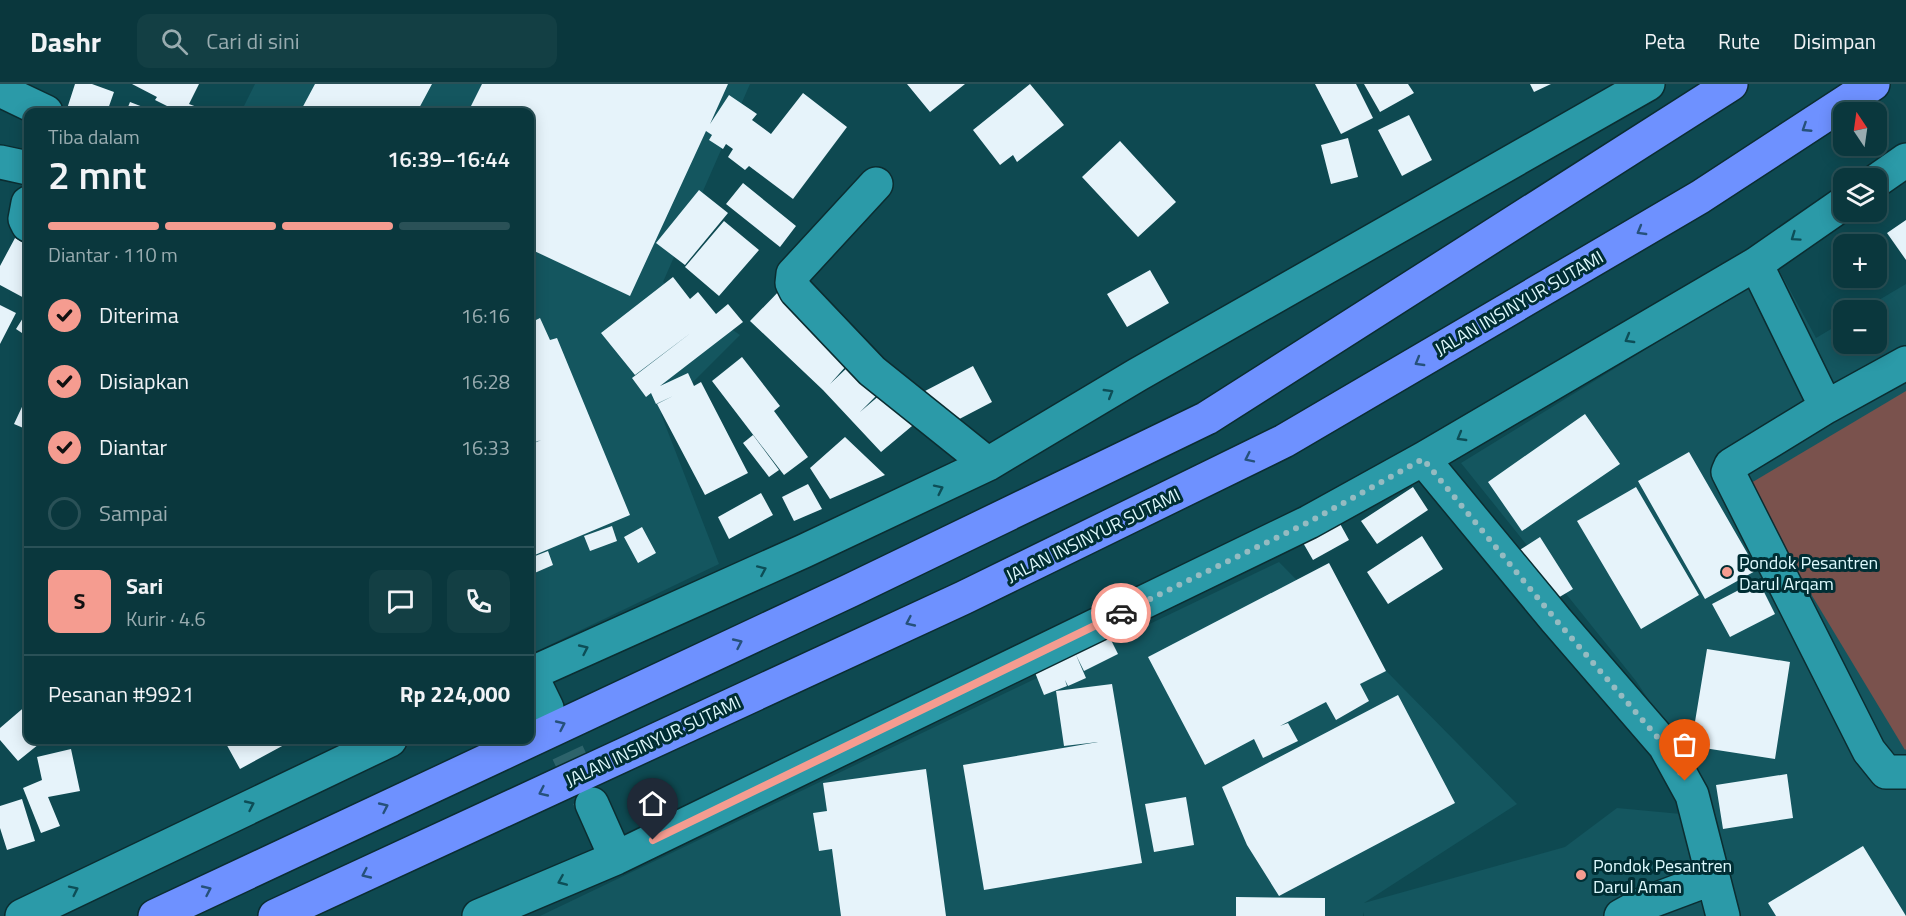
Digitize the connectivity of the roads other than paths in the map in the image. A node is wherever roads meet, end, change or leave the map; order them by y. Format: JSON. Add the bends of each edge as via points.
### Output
{"nodes":[{"id":1,"x":1648,"y":84,"type":"edge"},
{"id":2,"x":1731,"y":84,"type":"edge"},
{"id":3,"x":1873,"y":84,"type":"edge"},
{"id":4,"x":0,"y":90,"type":"edge"},
{"id":5,"x":38,"y":108,"type":"edge"},
{"id":6,"x":1906,"y":160,"type":"edge"},
{"id":7,"x":0,"y":162,"type":"edge"},
{"id":8,"x":24,"y":167,"type":"edge"},
{"id":9,"x":1887,"y":173,"type":"edge"},
{"id":10,"x":876,"y":184,"type":"dead end"},
{"id":11,"x":1833,"y":212,"type":"edge"},
{"id":12,"x":1756,"y":264,"type":"junction"},
{"id":13,"x":1906,"y":363,"type":"edge"},
{"id":14,"x":1826,"y":407,"type":"junction"},
{"id":15,"x":1423,"y":459,"type":"junction"},
{"id":16,"x":988,"y":464,"type":"junction"},
{"id":17,"x":534,"y":672,"type":"edge"},
{"id":18,"x":534,"y":682,"type":"edge"},
{"id":19,"x":547,"y":708,"type":"tunnel mouth"},
{"id":20,"x":534,"y":739,"type":"edge"},
{"id":21,"x":382,"y":744,"type":"edge"},
{"id":22,"x":522,"y":744,"type":"edge"},
{"id":23,"x":1906,"y":772,"type":"edge"},
{"id":24,"x":592,"y":804,"type":"tunnel mouth"},
{"id":25,"x":616,"y":858,"type":"junction"},
{"id":26,"x":1713,"y":878,"type":"junction"},
{"id":27,"x":22,"y":916,"type":"edge"},
{"id":28,"x":155,"y":916,"type":"edge"},
{"id":29,"x":276,"y":916,"type":"edge"},
{"id":30,"x":478,"y":916,"type":"edge"},
{"id":31,"x":1621,"y":916,"type":"edge"},
{"id":32,"x":1723,"y":916,"type":"edge"}],
"edges":[{"from":16,"to":1,"type":"street","one_way":true},
{"from":20,"to":2,"type":"highway","one_way":true,"via":[[1207,418]]},
{"from":3,"to":29,"type":"highway","name":"JALAN INSINYUR SUTAMI","one_way":true,"via":[[1700,197],[1284,441],[963,598]]},
{"from":4,"to":5,"type":"street"},
{"from":6,"to":9,"type":"street"},
{"from":7,"to":8,"type":"street"},
{"from":10,"to":16,"type":"street","via":[[793,274],[792,283],[872,371]]},
{"from":11,"to":12,"type":"street","one_way":true},
{"from":12,"to":14,"type":"street"},
{"from":12,"to":15,"type":"street","one_way":true},
{"from":13,"to":14,"type":"street"},
{"from":14,"to":23,"type":"street","via":[[1731,465],[1728,476],[1869,751],[1886,772]]},
{"from":15,"to":25,"type":"street","via":[[1309,522]]},
{"from":15,"to":26,"type":"street","via":[[1665,746],[1692,795]]},
{"from":17,"to":16,"type":"street","one_way":true},
{"from":18,"to":19,"type":"street"},
{"from":27,"to":21,"type":"street","one_way":true},
{"from":28,"to":22,"type":"highway","one_way":true},
{"from":24,"to":25,"type":"street"},
{"from":25,"to":30,"type":"street","one_way":true},
{"from":26,"to":31,"type":"street"},
{"from":26,"to":32,"type":"street"}]}
